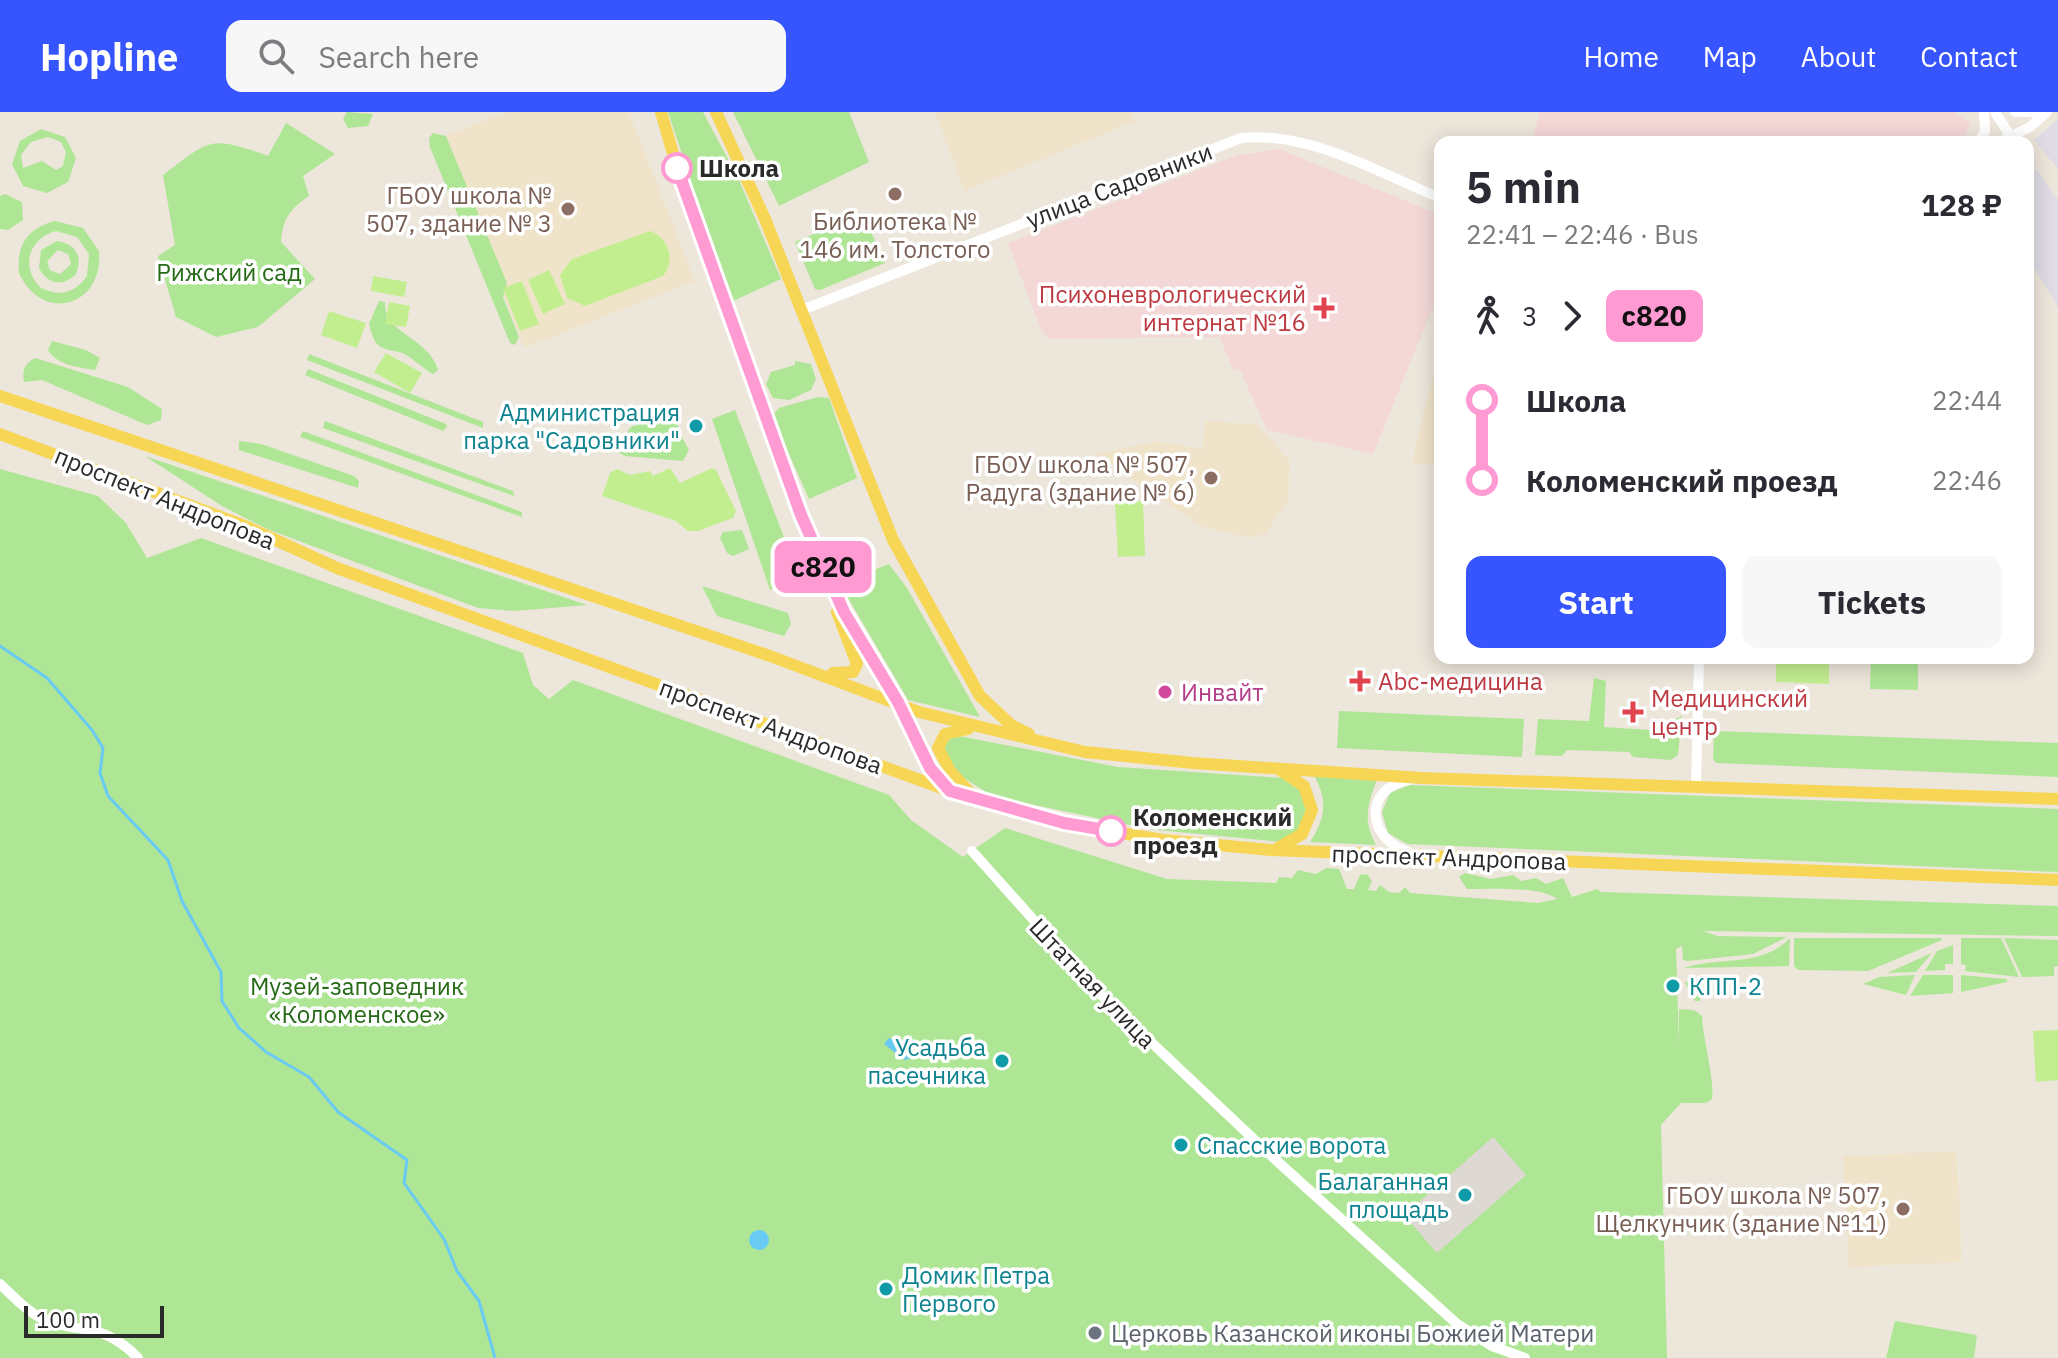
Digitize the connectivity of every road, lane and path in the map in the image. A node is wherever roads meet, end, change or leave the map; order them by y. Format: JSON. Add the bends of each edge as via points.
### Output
{"nodes":[{"id":1,"x":661,"y":112,"type":"edge"},
{"id":2,"x":716,"y":112,"type":"edge"},
{"id":3,"x":1984,"y":112,"type":"edge"},
{"id":4,"x":1995,"y":112,"type":"edge"},
{"id":5,"x":2015,"y":112,"type":"edge"},
{"id":6,"x":2035,"y":112,"type":"edge"},
{"id":7,"x":2047,"y":112,"type":"edge"},
{"id":8,"x":1982,"y":136,"type":"edge"},
{"id":9,"x":2010,"y":136,"type":"edge"},
{"id":10,"x":2012,"y":136,"type":"edge"},
{"id":11,"x":1434,"y":196,"type":"edge"},
{"id":12,"x":802,"y":310,"type":"junction"},
{"id":13,"x":0,"y":396,"type":"edge"},
{"id":14,"x":0,"y":434,"type":"edge"},
{"id":15,"x":835,"y":594,"type":"junction"},
{"id":16,"x":1699,"y":664,"type":"edge"},
{"id":17,"x":818,"y":673,"type":"junction"},
{"id":18,"x":898,"y":702,"type":"junction"},
{"id":19,"x":980,"y":728,"type":"junction"},
{"id":20,"x":1046,"y":743,"type":"junction"},
{"id":21,"x":1276,"y":768,"type":"junction"},
{"id":22,"x":1422,"y":778,"type":"junction"},
{"id":23,"x":1696,"y":787,"type":"junction"},
{"id":24,"x":950,"y":791,"type":"junction"},
{"id":25,"x":2058,"y":799,"type":"edge"},
{"id":26,"x":978,"y":800,"type":"junction"},
{"id":27,"x":1271,"y":850,"type":"junction"},
{"id":28,"x":972,"y":851,"type":"dead end"},
{"id":29,"x":1427,"y":857,"type":"junction"},
{"id":30,"x":2058,"y":880,"type":"edge"},
{"id":31,"x":0,"y":1284,"type":"edge"},
{"id":32,"x":138,"y":1358,"type":"edge"},
{"id":33,"x":1525,"y":1358,"type":"edge"}],
"edges":[{"from":1,"to":15,"type":"main road","via":[[757,395]]},
{"from":2,"to":12,"type":"main road"},
{"from":3,"to":8,"type":"street"},
{"from":4,"to":9,"type":"street"},
{"from":5,"to":6,"type":"street"},
{"from":7,"to":10,"type":"street"},
{"from":11,"to":12,"type":"street","name":"улица Садовники","via":[[1301,141],[1270,135],[1241,138]]},
{"from":12,"to":20,"type":"main road","via":[[893,540],[980,696],[1011,725]]},
{"from":13,"to":17,"type":"main road","name":"проспект Андропова"},
{"from":14,"to":24,"type":"main road","name":"проспект Андропова","via":[[245,526],[337,568]]},
{"from":15,"to":17,"type":"main road","via":[[833,604],[856,657],[856,670]]},
{"from":15,"to":18,"type":"main road"},
{"from":16,"to":23,"type":"street"},
{"from":17,"to":18,"type":"main road","name":"проспект Андропова"},
{"from":18,"to":19,"type":"main road","name":"проспект Андропова"},
{"from":18,"to":24,"type":"main road","via":[[930,768]]},
{"from":19,"to":20,"type":"main road","name":"проспект Андропова"},
{"from":19,"to":26,"type":"main road","via":[[951,731],[938,748],[950,771]]},
{"from":20,"to":21,"type":"main road","name":"проспект Андропова","via":[[1126,757]]},
{"from":21,"to":22,"type":"main road","name":"проспект Андропова"},
{"from":21,"to":27,"type":"main road","via":[[1302,783],[1312,810],[1299,837]]},
{"from":22,"to":23,"type":"main road","name":"проспект Андропова"},
{"from":22,"to":29,"type":"street","via":[[1387,788],[1378,802],[1376,821],[1390,844]]},
{"from":23,"to":25,"type":"main road","name":"проспект Андропова"},
{"from":24,"to":26,"type":"main road","name":"проспект Андропова"},
{"from":26,"to":27,"type":"main road","name":"проспект Андропова","via":[[1152,839]]},
{"from":27,"to":29,"type":"main road","name":"проспект Андропова"},
{"from":28,"to":33,"type":"street","name":"Штатная улица","via":[[1099,993],[1457,1324],[1492,1346]]},
{"from":29,"to":30,"type":"main road","name":"проспект Андропова"},
{"from":31,"to":32,"type":"street","via":[[42,1318],[96,1329],[125,1344]]}]}
